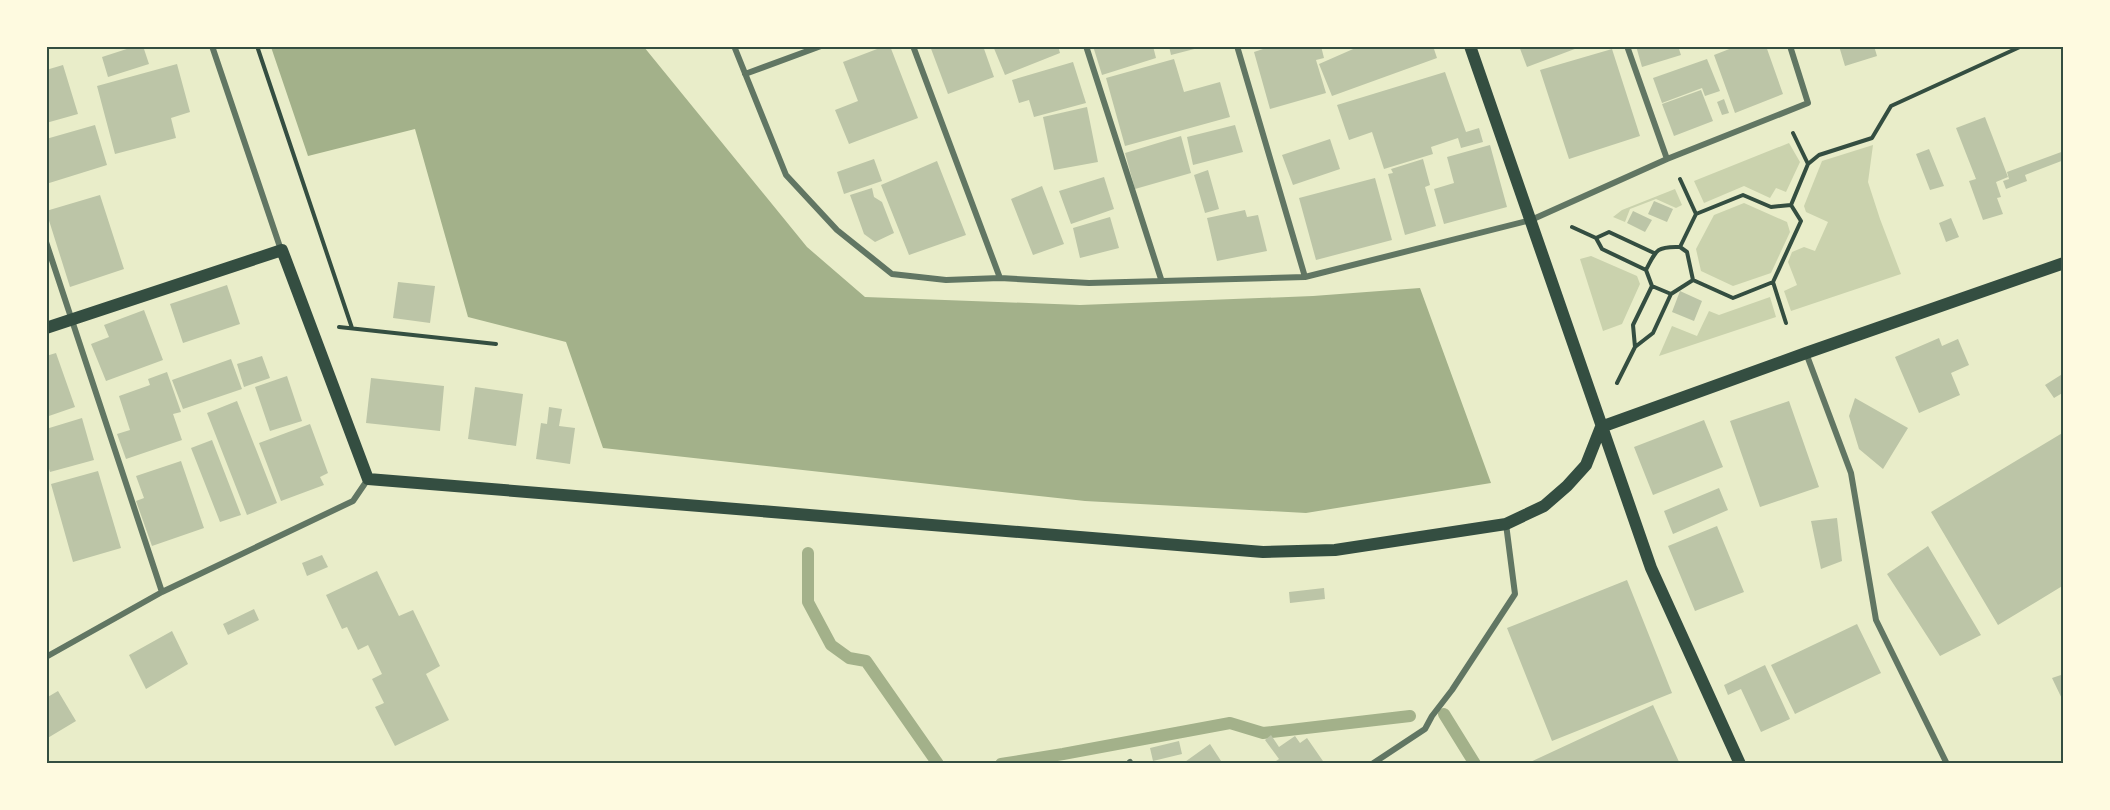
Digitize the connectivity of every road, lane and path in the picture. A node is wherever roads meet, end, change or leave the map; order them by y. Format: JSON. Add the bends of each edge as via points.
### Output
{"nodes":[{"id":1,"x":212,"y":46,"type":"edge"},
{"id":2,"x":257,"y":46,"type":"edge"},
{"id":3,"x":734,"y":46,"type":"edge"},
{"id":4,"x":821,"y":46,"type":"edge"},
{"id":5,"x":913,"y":46,"type":"edge"},
{"id":6,"x":1086,"y":46,"type":"edge"},
{"id":7,"x":1237,"y":46,"type":"edge"},
{"id":8,"x":1470,"y":46,"type":"edge"},
{"id":9,"x":1627,"y":46,"type":"edge"},
{"id":10,"x":1790,"y":46,"type":"edge"},
{"id":11,"x":2022,"y":46,"type":"edge"},
{"id":12,"x":745,"y":74,"type":"junction"},
{"id":13,"x":1796,"y":138,"type":"dead end"},
{"id":14,"x":1667,"y":159,"type":"junction"},
{"id":15,"x":1808,"y":164,"type":"junction"},
{"id":16,"x":1682,"y":182,"type":"dead end"},
{"id":17,"x":1791,"y":205,"type":"junction"},
{"id":18,"x":1696,"y":214,"type":"junction"},
{"id":19,"x":1533,"y":226,"type":"junction"},
{"id":20,"x":1569,"y":226,"type":"dead end"},
{"id":21,"x":1596,"y":238,"type":"junction"},
{"id":22,"x":46,"y":242,"type":"edge"},
{"id":23,"x":1680,"y":247,"type":"junction"},
{"id":24,"x":282,"y":250,"type":"junction"},
{"id":25,"x":1654,"y":253,"type":"junction"},
{"id":26,"x":2064,"y":263,"type":"edge"},
{"id":27,"x":1646,"y":270,"type":"junction"},
{"id":28,"x":1305,"y":277,"type":"junction"},
{"id":29,"x":1000,"y":278,"type":"junction"},
{"id":30,"x":1161,"y":279,"type":"junction"},
{"id":31,"x":1693,"y":280,"type":"junction"},
{"id":32,"x":1773,"y":282,"type":"junction"},
{"id":33,"x":1652,"y":285,"type":"junction"},
{"id":34,"x":1671,"y":294,"type":"junction"},
{"id":35,"x":73,"y":319,"type":"junction"},
{"id":36,"x":1786,"y":323,"type":"dead end"},
{"id":37,"x":46,"y":328,"type":"edge"},
{"id":38,"x":352,"y":328,"type":"junction"},
{"id":39,"x":312,"y":333,"type":"junction"},
{"id":40,"x":496,"y":344,"type":"dead end"},
{"id":41,"x":1635,"y":347,"type":"junction"},
{"id":42,"x":1806,"y":352,"type":"junction"},
{"id":43,"x":1617,"y":383,"type":"dead end"},
{"id":44,"x":1601,"y":427,"type":"junction"},
{"id":45,"x":368,"y":479,"type":"junction"},
{"id":46,"x":1506,"y":524,"type":"junction"},
{"id":47,"x":162,"y":592,"type":"junction"},
{"id":48,"x":46,"y":657,"type":"edge"},
{"id":49,"x":1372,"y":764,"type":"edge"},
{"id":50,"x":1740,"y":764,"type":"edge"},
{"id":51,"x":1947,"y":764,"type":"edge"}],
"edges":[{"from":1,"to":24,"type":"street"},
{"from":2,"to":38,"type":"path"},
{"from":3,"to":12,"type":"street"},
{"from":4,"to":12,"type":"street"},
{"from":5,"to":29,"type":"street"},
{"from":6,"to":30,"type":"street"},
{"from":7,"to":28,"type":"street"},
{"from":8,"to":19,"type":"main road"},
{"from":9,"to":14,"type":"street"},
{"from":10,"to":14,"type":"street","via":[[1808,103]]},
{"from":11,"to":15,"type":"path","via":[[1891,106],[1872,138],[1819,155]]},
{"from":12,"to":29,"type":"street","via":[[786,175],[837,230],[892,274],[946,280]]},
{"from":13,"to":15,"type":"path"},
{"from":14,"to":19,"type":"street"},
{"from":15,"to":17,"type":"path"},
{"from":16,"to":18,"type":"path"},
{"from":17,"to":18,"type":"path","via":[[1772,207],[1743,195]]},
{"from":17,"to":32,"type":"path","via":[[1801,220]]},
{"from":18,"to":23,"type":"path"},
{"from":19,"to":28,"type":"street"},
{"from":19,"to":44,"type":"main road"},
{"from":20,"to":21,"type":"path"},
{"from":21,"to":25,"type":"path","via":[[1609,232]]},
{"from":21,"to":27,"type":"path","via":[[1602,249]]},
{"from":22,"to":35,"type":"street"},
{"from":23,"to":25,"type":"path","via":[[1664,246]]},
{"from":23,"to":31,"type":"path","via":[[1687,252]]},
{"from":24,"to":35,"type":"main road"},
{"from":24,"to":39,"type":"main road"},
{"from":25,"to":27,"type":"path"},
{"from":26,"to":42,"type":"main road"},
{"from":27,"to":33,"type":"path"},
{"from":28,"to":30,"type":"street"},
{"from":29,"to":30,"type":"street","via":[[1089,282]]},
{"from":31,"to":32,"type":"path","via":[[1732,298]]},
{"from":31,"to":34,"type":"path"},
{"from":32,"to":36,"type":"path"},
{"from":33,"to":34,"type":"path"},
{"from":33,"to":41,"type":"path","via":[[1633,325]]},
{"from":34,"to":41,"type":"path","via":[[1653,333]]},
{"from":35,"to":37,"type":"main road"},
{"from":35,"to":47,"type":"street"},
{"from":38,"to":39,"type":"path"},
{"from":38,"to":40,"type":"path"},
{"from":39,"to":45,"type":"main road"},
{"from":41,"to":43,"type":"path"},
{"from":42,"to":44,"type":"main road"},
{"from":42,"to":51,"type":"street","via":[[1851,473],[1876,620]]},
{"from":44,"to":46,"type":"main road","via":[[1586,465],[1567,486],[1544,506]]},
{"from":44,"to":50,"type":"main road","via":[[1651,568]]},
{"from":45,"to":46,"type":"main road","via":[[1263,552],[1335,550]]},
{"from":45,"to":47,"type":"street","via":[[353,501]]},
{"from":46,"to":49,"type":"street","via":[[1515,594],[1425,729]]},
{"from":47,"to":48,"type":"street"}]}
